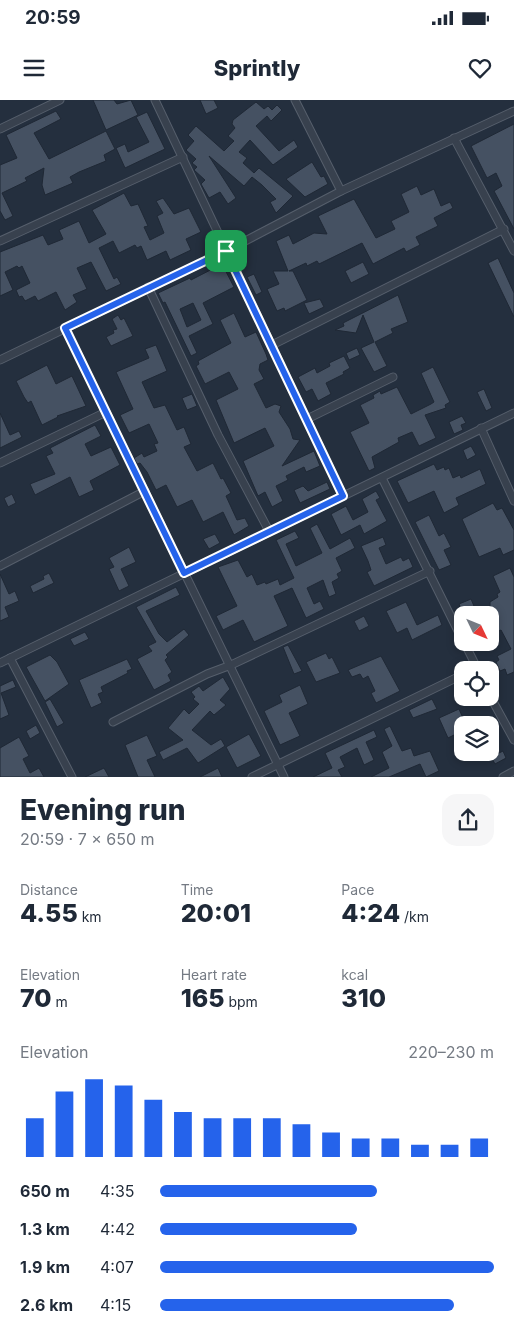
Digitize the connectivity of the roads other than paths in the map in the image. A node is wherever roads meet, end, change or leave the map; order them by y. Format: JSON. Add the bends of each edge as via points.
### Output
{"nodes":[{"id":1,"x":155,"y":100,"type":"edge"},
{"id":2,"x":295,"y":100,"type":"edge"},
{"id":3,"x":55,"y":101,"type":"edge"},
{"id":4,"x":514,"y":111,"type":"edge"},
{"id":5,"x":0,"y":129,"type":"edge"},
{"id":6,"x":454,"y":138,"type":"junction"},
{"id":7,"x":183,"y":157,"type":"junction"},
{"id":8,"x":341,"y":191,"type":"junction"},
{"id":9,"x":504,"y":229,"type":"junction"},
{"id":10,"x":0,"y":241,"type":"edge"},
{"id":11,"x":226,"y":251,"type":"junction"},
{"id":12,"x":514,"y":251,"type":"edge"},
{"id":13,"x":148,"y":287,"type":"junction"},
{"id":14,"x":65,"y":328,"type":"junction"},
{"id":15,"x":272,"y":345,"type":"junction"},
{"id":16,"x":0,"y":360,"type":"edge"},
{"id":17,"x":393,"y":377,"type":"dead end"},
{"id":18,"x":106,"y":412,"type":"junction"},
{"id":19,"x":514,"y":413,"type":"edge"},
{"id":20,"x":307,"y":419,"type":"junction"},
{"id":21,"x":481,"y":428,"type":"junction"},
{"id":22,"x":0,"y":463,"type":"edge"},
{"id":23,"x":382,"y":478,"type":"junction"},
{"id":24,"x":145,"y":490,"type":"junction"},
{"id":25,"x":343,"y":496,"type":"junction"},
{"id":26,"x":514,"y":501,"type":"edge"},
{"id":27,"x":269,"y":531,"type":"junction"},
{"id":28,"x":0,"y":566,"type":"edge"},
{"id":29,"x":430,"y":571,"type":"junction"},
{"id":30,"x":184,"y":573,"type":"junction"},
{"id":31,"x":454,"y":622,"type":"edge"},
{"id":32,"x":10,"y":658,"type":"junction"},
{"id":33,"x":0,"y":662,"type":"edge"},
{"id":34,"x":231,"y":665,"type":"junction"},
{"id":35,"x":454,"y":679,"type":"edge"},
{"id":36,"x":495,"y":706,"type":"edge"},
{"id":37,"x":113,"y":722,"type":"dead end"},
{"id":38,"x":514,"y":740,"type":"edge"},
{"id":39,"x":278,"y":764,"type":"junction"},
{"id":40,"x":514,"y":772,"type":"edge"},
{"id":41,"x":72,"y":777,"type":"edge"},
{"id":42,"x":252,"y":777,"type":"edge"},
{"id":43,"x":284,"y":777,"type":"edge"},
{"id":44,"x":503,"y":777,"type":"edge"}],
"edges":[{"from":1,"to":7,"type":"street"},
{"from":2,"to":8,"type":"street"},
{"from":3,"to":5,"type":"street"},
{"from":4,"to":6,"type":"street"},
{"from":6,"to":8,"type":"street"},
{"from":6,"to":9,"type":"street"},
{"from":7,"to":10,"type":"street"},
{"from":7,"to":11,"type":"street"},
{"from":8,"to":11,"type":"street"},
{"from":9,"to":12,"type":"street"},
{"from":9,"to":15,"type":"street"},
{"from":11,"to":13,"type":"street"},
{"from":11,"to":15,"type":"street"},
{"from":13,"to":14,"type":"street"},
{"from":13,"to":27,"type":"street","via":[[218,435]]},
{"from":14,"to":16,"type":"street"},
{"from":14,"to":18,"type":"street"},
{"from":15,"to":20,"type":"street"},
{"from":17,"to":20,"type":"street"},
{"from":18,"to":22,"type":"street"},
{"from":18,"to":24,"type":"street"},
{"from":19,"to":21,"type":"street"},
{"from":20,"to":25,"type":"street"},
{"from":21,"to":23,"type":"street"},
{"from":21,"to":26,"type":"street"},
{"from":23,"to":25,"type":"street"},
{"from":23,"to":29,"type":"street"},
{"from":24,"to":28,"type":"street"},
{"from":24,"to":30,"type":"street"},
{"from":25,"to":27,"type":"street"},
{"from":27,"to":30,"type":"street"},
{"from":29,"to":31,"type":"street"},
{"from":29,"to":34,"type":"street"},
{"from":30,"to":32,"type":"street"},
{"from":30,"to":34,"type":"street"},
{"from":32,"to":33,"type":"street"},
{"from":32,"to":41,"type":"street"},
{"from":34,"to":37,"type":"street"},
{"from":34,"to":39,"type":"street"},
{"from":35,"to":39,"type":"street"},
{"from":36,"to":38,"type":"street"},
{"from":39,"to":42,"type":"street"},
{"from":39,"to":43,"type":"street"},
{"from":40,"to":44,"type":"street"}]}
